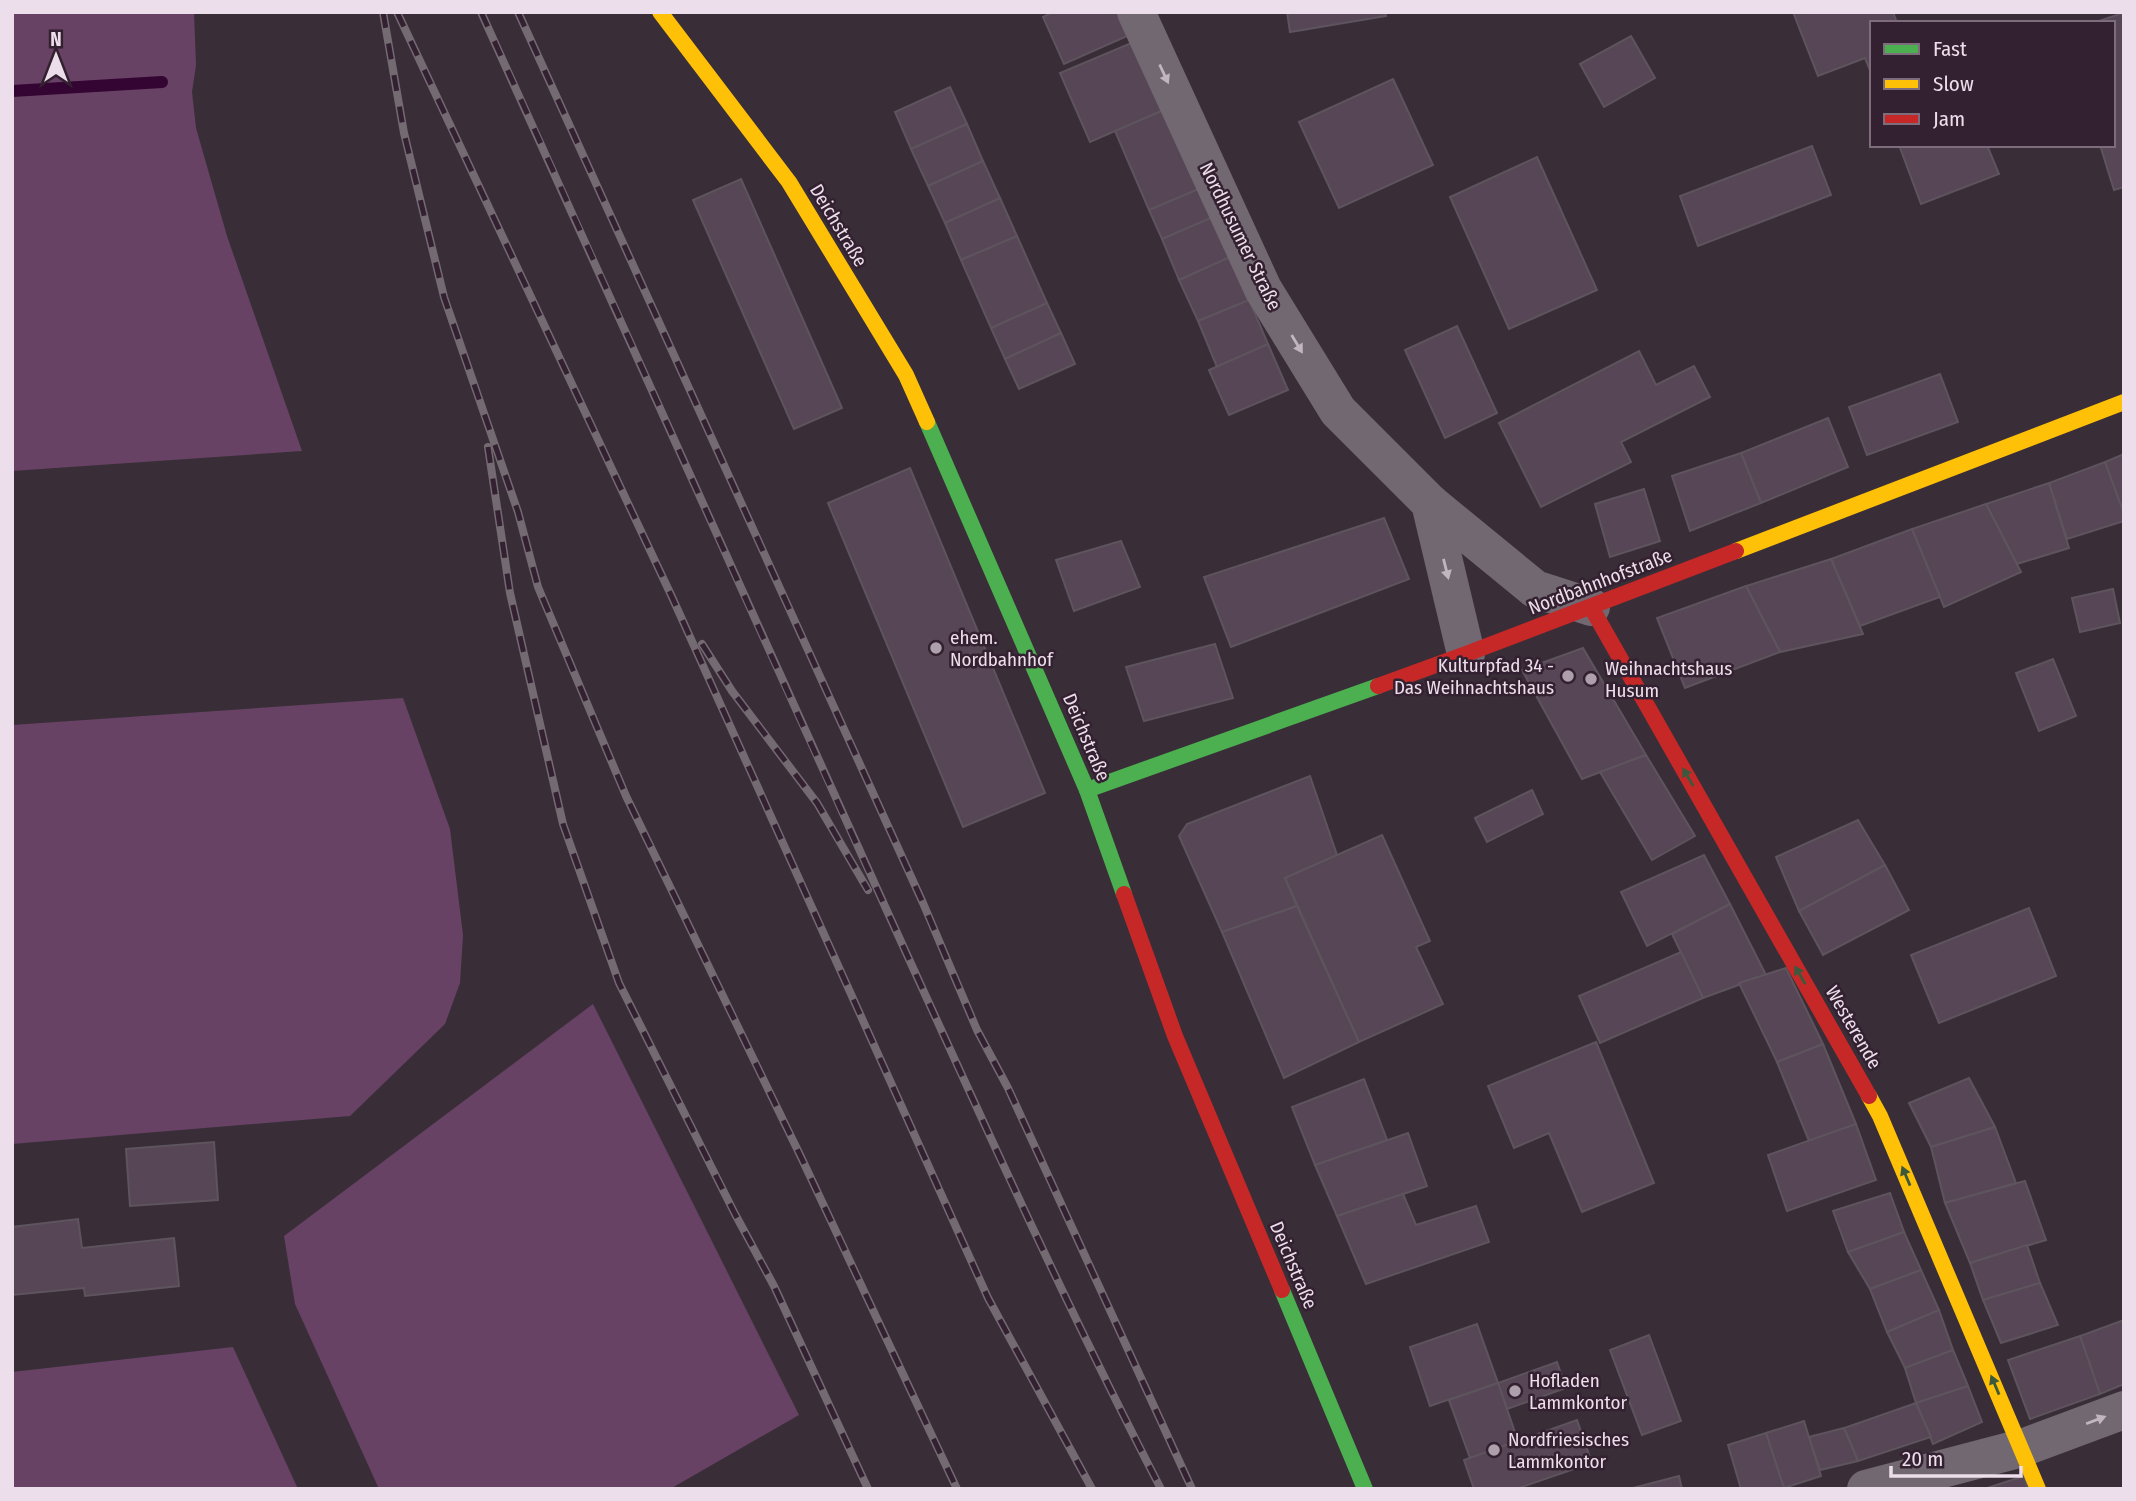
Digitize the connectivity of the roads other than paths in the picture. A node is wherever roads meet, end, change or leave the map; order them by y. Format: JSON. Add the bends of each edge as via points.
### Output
{"nodes":[{"id":1,"x":660,"y":12,"type":"edge"},
{"id":2,"x":1136,"y":12,"type":"edge"},
{"id":3,"x":2124,"y":402,"type":"edge"},
{"id":4,"x":1430,"y":503,"type":"junction"},
{"id":5,"x":1591,"y":607,"type":"junction"},
{"id":6,"x":1466,"y":654,"type":"junction"},
{"id":7,"x":1087,"y":790,"type":"junction"},
{"id":8,"x":2124,"y":1410,"type":"edge"},
{"id":9,"x":2022,"y":1448,"type":"junction"},
{"id":10,"x":1366,"y":1489,"type":"edge"},
{"id":11,"x":1866,"y":1489,"type":"edge"},
{"id":12,"x":2038,"y":1489,"type":"edge"}],
"edges":[{"from":1,"to":7,"type":"street","name":"Deichstraße","via":[[789,182],[906,375]]},
{"from":2,"to":4,"type":"street","name":"Nordhusumer Straße","one_way":true,"via":[[1263,289],[1338,411]]},
{"from":3,"to":5,"type":"street","name":"Nordbahnhofstraße"},
{"from":4,"to":5,"type":"street","name":"Nordhusumer Straße","via":[[1535,589]]},
{"from":4,"to":6,"type":"street","one_way":true},
{"from":5,"to":6,"type":"street","name":"Nordbahnhofstraße"},
{"from":9,"to":5,"type":"street","name":"Westerende","one_way":true,"via":[[1880,1116]]},
{"from":6,"to":7,"type":"street","name":"Nordbahnhofstraße"},
{"from":7,"to":10,"type":"street","name":"Deichstraße","via":[[1175,1036]]},
{"from":9,"to":8,"type":"street","one_way":true},
{"from":9,"to":11,"type":"street"},
{"from":9,"to":12,"type":"street","name":"Westerende"}]}
